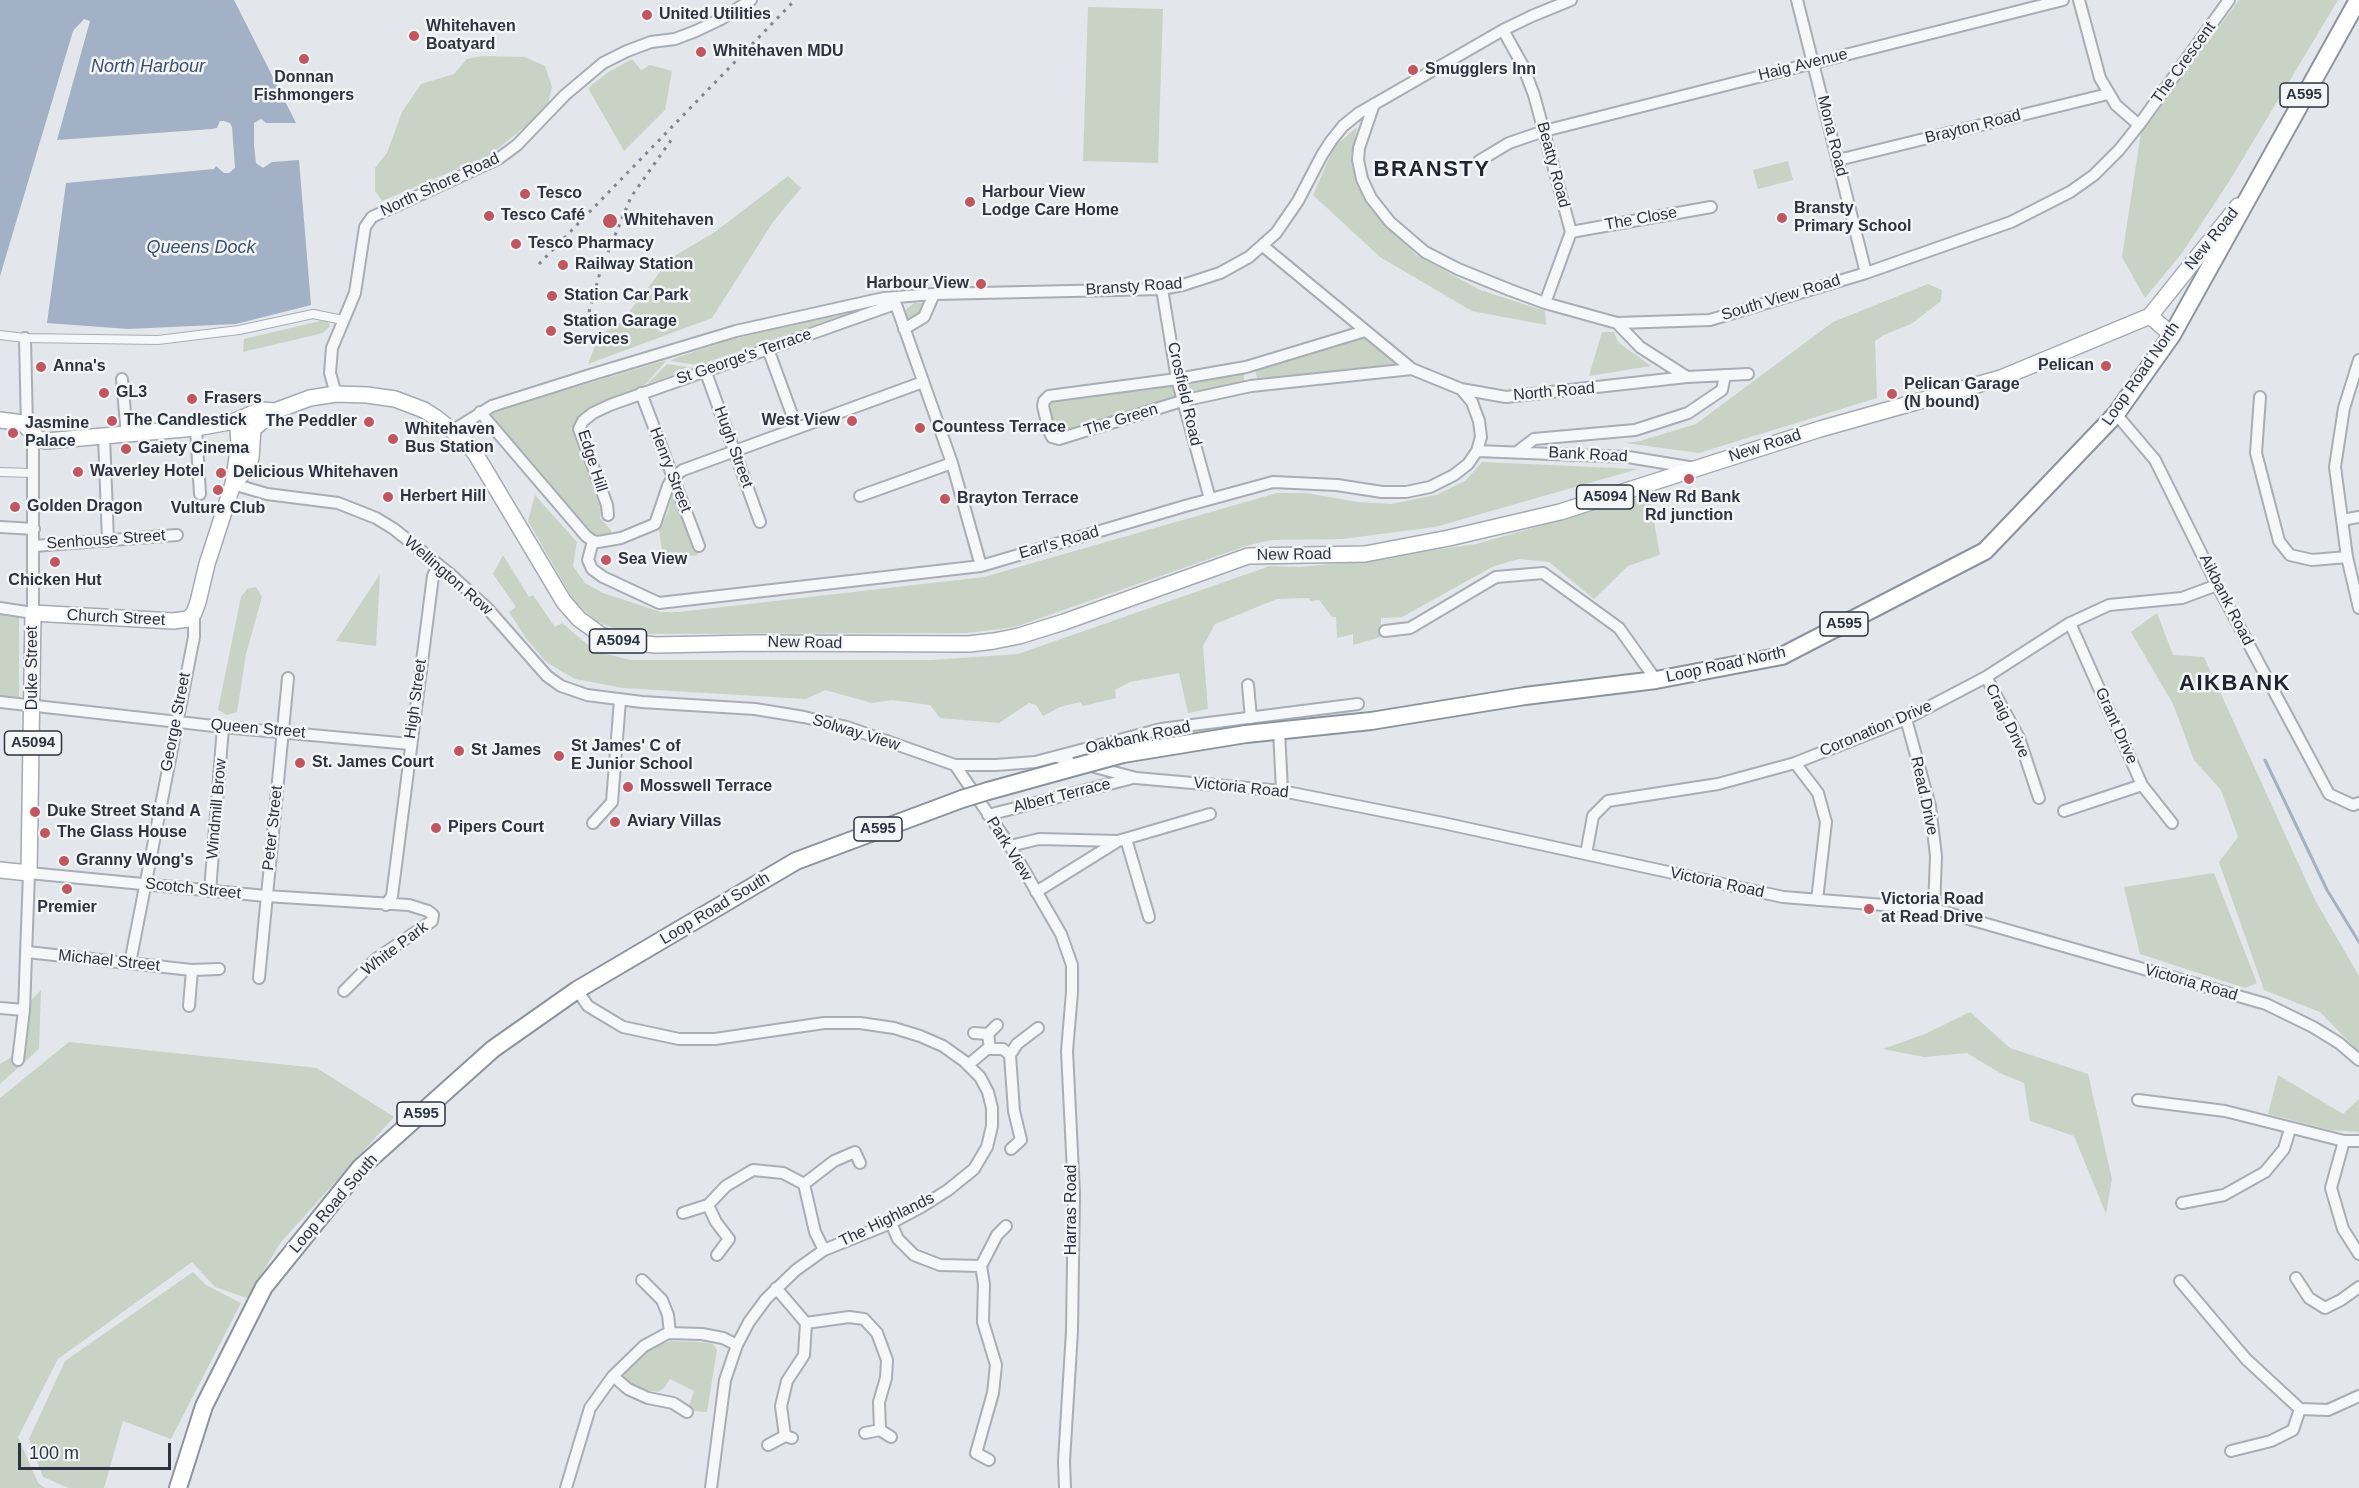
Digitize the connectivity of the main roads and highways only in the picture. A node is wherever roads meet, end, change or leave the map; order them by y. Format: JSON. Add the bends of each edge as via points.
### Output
{"nodes":[{"id":1,"x":2358,"y":0,"type":"edge"},
{"id":2,"x":2251,"y":190,"type":"junction"},
{"id":3,"x":2150,"y":316,"type":"junction"},
{"id":4,"x":2172,"y":335,"type":"junction"},
{"id":5,"x":275,"y":411,"type":"junction"},
{"id":6,"x":0,"y":420,"type":"edge"},
{"id":7,"x":235,"y":421,"type":"junction"},
{"id":8,"x":253,"y":429,"type":"junction"},
{"id":9,"x":233,"y":484,"type":"junction"},
{"id":10,"x":33,"y":612,"type":"joint"},
{"id":11,"x":194,"y":613,"type":"joint"},
{"id":12,"x":796,"y":861,"type":"joint"},
{"id":13,"x":0,"y":870,"type":"edge"},
{"id":14,"x":29,"y":873,"type":"joint"},
{"id":15,"x":178,"y":1488,"type":"edge"}],
"edges":[{"from":1,"to":2,"type":"highway","number":"A595"},
{"from":2,"to":3,"type":"main road","name":"New Road","number":"A5094"},
{"from":2,"to":4,"type":"highway","name":"Loop Road North","number":"A595"},
{"from":3,"to":4,"type":"main road"},
{"from":3,"to":5,"type":"main road","name":"New Road","number":"A5094","via":[[2001,378],[1820,429],[1560,512],[1365,554],[1248,556],[1064,622],[969,644],[656,645],[618,641],[601,635],[564,602],[483,464],[452,431],[424,410],[395,399],[336,394],[316,396]]},
{"from":4,"to":12,"type":"highway","name":"Loop Road North","number":"A595","bridge":true,"via":[[2116,414],[1985,551],[1782,656],[1656,680],[1371,721],[1279,730],[1249,726],[1124,754],[988,791]]},
{"from":5,"to":7,"type":"main road","number":"A5094","via":[[261,410]]},
{"from":5,"to":8,"type":"main road","number":"A5094"},
{"from":6,"to":7,"type":"main road","number":"A5094","via":[[26,428],[46,441]]},
{"from":7,"to":8,"type":"main road"},
{"from":7,"to":9,"type":"main road","name":"George Street","via":[[239,444]]},
{"from":8,"to":9,"type":"main road","name":"George Street","via":[[251,458]]},
{"from":9,"to":11,"type":"main road","name":"George Street"},
{"from":10,"to":11,"type":"main road","name":"Church Street","via":[[173,621],[188,619]]},
{"from":10,"to":14,"type":"main road","name":"Duke Street","number":"A5094"},
{"from":12,"to":15,"type":"highway","name":"Loop Road South","number":"A595","via":[[577,990],[493,1049],[360,1168],[264,1287],[204,1406]]},
{"from":13,"to":14,"type":"main road","name":"Scotch Street"}]}
